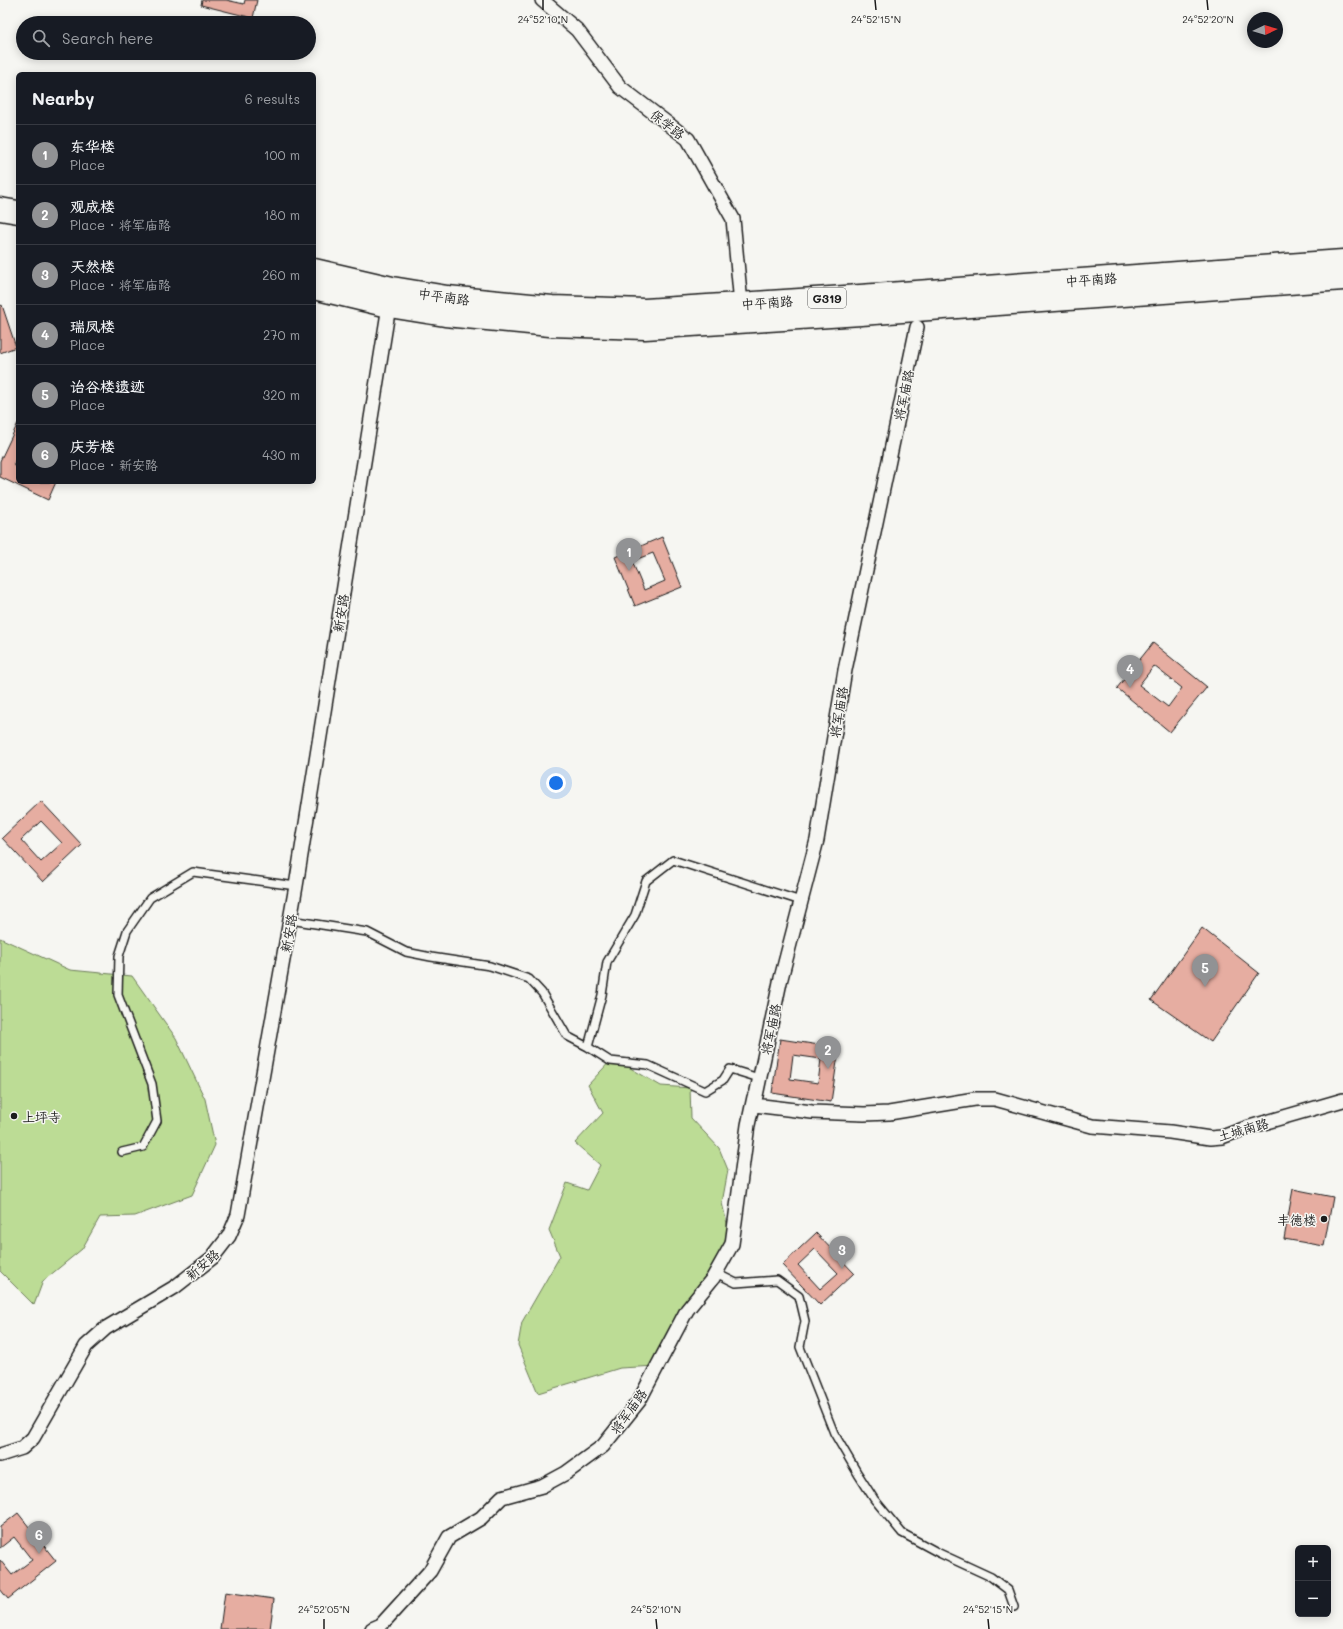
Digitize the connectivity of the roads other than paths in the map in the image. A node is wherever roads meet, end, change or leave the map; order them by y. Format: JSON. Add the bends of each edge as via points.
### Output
{"nodes":[{"id":1,"x":542,"y":0,"type":"edge"},
{"id":2,"x":0,"y":209,"type":"edge"},
{"id":3,"x":16,"y":212,"type":"edge"},
{"id":4,"x":1343,"y":261,"type":"edge"},
{"id":5,"x":316,"y":270,"type":"edge"},
{"id":6,"x":1343,"y":279,"type":"edge"},
{"id":7,"x":316,"y":288,"type":"edge"},
{"id":8,"x":741,"y":304,"type":"junction"},
{"id":9,"x":389,"y":306,"type":"junction"},
{"id":10,"x":917,"y":327,"type":"dead end"},
{"id":11,"x":296,"y":886,"type":"junction"},
{"id":12,"x":801,"y":901,"type":"junction"},
{"id":13,"x":290,"y":920,"type":"junction"},
{"id":14,"x":588,"y":1047,"type":"junction"},
{"id":15,"x":759,"y":1078,"type":"junction"},
{"id":16,"x":1343,"y":1100,"type":"edge"},
{"id":17,"x":754,"y":1101,"type":"junction"},
{"id":18,"x":122,"y":1152,"type":"dead end"},
{"id":19,"x":716,"y":1273,"type":"junction"},
{"id":20,"x":0,"y":1455,"type":"edge"},
{"id":21,"x":1014,"y":1607,"type":"dead end"},
{"id":22,"x":380,"y":1628,"type":"edge"}],
"edges":[{"from":1,"to":8,"type":"street","name":"保学路","via":[[577,30],[620,87],[688,139],[733,219]]},
{"from":2,"to":3,"type":"highway"},
{"from":4,"to":8,"type":"highway","name":"中平南路","number":"G319"},
{"from":5,"to":8,"type":"highway","name":"中平南路","number":"G319","via":[[426,294],[510,304],[645,310]]},
{"from":6,"to":9,"type":"highway","number":"G319","via":[[645,328],[508,322]]},
{"from":7,"to":9,"type":"highway","number":"G319"},
{"from":9,"to":11,"type":"street","name":"新安路"},
{"from":10,"to":12,"type":"street","name":"将军庙路","via":[[845,670],[817,840]]},
{"from":11,"to":13,"type":"street","name":"新安路"},
{"from":11,"to":18,"type":"lane","via":[[193,872],[150,898],[127,931],[119,956],[118,995],[152,1084],[157,1121],[143,1147]]},
{"from":12,"to":14,"type":"lane","via":[[673,860],[646,881],[635,915],[607,962],[602,995]]},
{"from":12,"to":15,"type":"street","name":"将军庙路"},
{"from":13,"to":14,"type":"lane","via":[[367,932],[406,952],[490,966],[530,979],[542,993],[567,1036]]},
{"from":13,"to":20,"type":"street","name":"新安路","via":[[238,1215],[229,1236],[212,1258],[175,1287],[93,1338],[80,1355],[33,1438],[22,1448]]},
{"from":14,"to":15,"type":"lane","via":[[610,1061],[648,1065],[705,1091],[723,1080],[730,1069]]},
{"from":15,"to":17,"type":"street","name":"将军庙路"},
{"from":16,"to":17,"type":"street","name":"土城南路","via":[[1216,1138],[1092,1126],[994,1099],[975,1099],[889,1113],[864,1114],[812,1112]]},
{"from":17,"to":19,"type":"street","name":"将军庙路","via":[[748,1125],[732,1244]]},
{"from":19,"to":21,"type":"lane","via":[[736,1282],[777,1280],[799,1296],[805,1321],[800,1347],[834,1433],[874,1499],[902,1533],[991,1577],[1008,1590]]},
{"from":19,"to":22,"type":"street","name":"将军庙路","via":[[687,1310],[639,1401],[603,1446],[566,1473],[542,1486],[502,1497],[481,1518],[449,1537],[430,1572]]}]}
